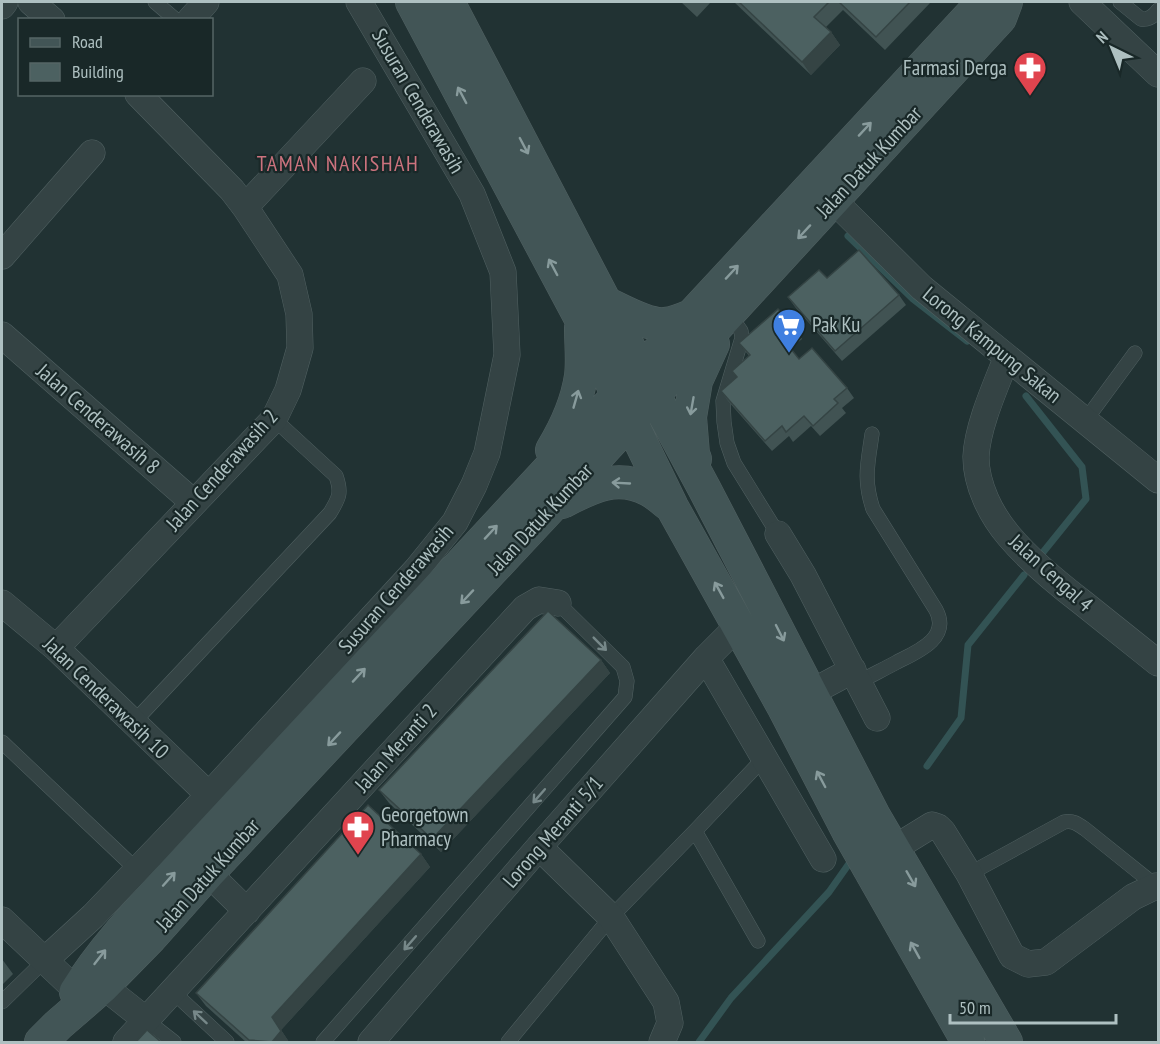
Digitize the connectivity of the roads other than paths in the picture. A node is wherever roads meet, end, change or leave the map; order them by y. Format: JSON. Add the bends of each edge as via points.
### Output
{"nodes":[{"id":1,"x":5,"y":2,"type":"edge"},
{"id":2,"x":31,"y":2,"type":"edge"},
{"id":3,"x":156,"y":2,"type":"edge"},
{"id":4,"x":206,"y":2,"type":"edge"},
{"id":5,"x":359,"y":2,"type":"edge"},
{"id":6,"x":412,"y":2,"type":"edge"},
{"id":7,"x":448,"y":2,"type":"edge"},
{"id":8,"x":983,"y":2,"type":"edge"},
{"id":9,"x":1006,"y":2,"type":"edge"},
{"id":10,"x":1082,"y":2,"type":"edge"},
{"id":11,"x":1120,"y":2,"type":"edge"},
{"id":12,"x":2,"y":6,"type":"edge"},
{"id":13,"x":1158,"y":10,"type":"edge"},
{"id":14,"x":50,"y":18,"type":"edge"},
{"id":15,"x":174,"y":18,"type":"edge"},
{"id":16,"x":192,"y":18,"type":"edge"},
{"id":17,"x":1158,"y":74,"type":"edge"},
{"id":18,"x":363,"y":81,"type":"dead end"},
{"id":19,"x":140,"y":96,"type":"edge"},
{"id":20,"x":92,"y":153,"type":"dead end"},
{"id":21,"x":833,"y":201,"type":"junction"},
{"id":22,"x":245,"y":207,"type":"junction"},
{"id":23,"x":2,"y":256,"type":"edge"},
{"id":24,"x":593,"y":311,"type":"junction"},
{"id":25,"x":729,"y":314,"type":"junction"},
{"id":26,"x":693,"y":315,"type":"junction"},
{"id":27,"x":2,"y":335,"type":"edge"},
{"id":28,"x":1135,"y":353,"type":"dead end"},
{"id":29,"x":1007,"y":357,"type":"junction"},
{"id":30,"x":647,"y":383,"type":"junction"},
{"id":31,"x":624,"y":409,"type":"junction"},
{"id":32,"x":274,"y":419,"type":"junction"},
{"id":33,"x":1085,"y":421,"type":"junction"},
{"id":34,"x":872,"y":434,"type":"dead end"},
{"id":35,"x":1158,"y":480,"type":"edge"},
{"id":36,"x":704,"y":488,"type":"junction"},
{"id":37,"x":194,"y":503,"type":"junction"},
{"id":38,"x":517,"y":505,"type":"junction"},
{"id":39,"x":672,"y":507,"type":"junction"},
{"id":40,"x":550,"y":508,"type":"junction"},
{"id":41,"x":778,"y":534,"type":"joint"},
{"id":42,"x":2,"y":603,"type":"edge"},
{"id":43,"x":558,"y":603,"type":"joint"},
{"id":44,"x":739,"y":625,"type":"junction"},
{"id":45,"x":56,"y":648,"type":"junction"},
{"id":46,"x":706,"y":657,"type":"junction"},
{"id":47,"x":1158,"y":663,"type":"edge"},
{"id":48,"x":856,"y":676,"type":"junction"},
{"id":49,"x":810,"y":693,"type":"junction"},
{"id":50,"x":877,"y":718,"type":"dead end"},
{"id":51,"x":133,"y":723,"type":"junction"},
{"id":52,"x":2,"y":742,"type":"edge"},
{"id":53,"x":764,"y":758,"type":"junction"},
{"id":54,"x":208,"y":795,"type":"junction"},
{"id":55,"x":695,"y":831,"type":"junction"},
{"id":56,"x":539,"y":847,"type":"junction"},
{"id":57,"x":893,"y":849,"type":"junction"},
{"id":58,"x":823,"y":859,"type":"dead end"},
{"id":59,"x":137,"y":870,"type":"junction"},
{"id":60,"x":208,"y":873,"type":"junction"},
{"id":61,"x":969,"y":874,"type":"junction"},
{"id":62,"x":1157,"y":886,"type":"edge"},
{"id":63,"x":248,"y":911,"type":"junction"},
{"id":64,"x":611,"y":917,"type":"junction"},
{"id":65,"x":2,"y":920,"type":"edge"},
{"id":66,"x":758,"y":941,"type":"dead end"},
{"id":67,"x":45,"y":960,"type":"junction"},
{"id":68,"x":90,"y":988,"type":"junction"},
{"id":69,"x":172,"y":991,"type":"junction"},
{"id":70,"x":2,"y":1002,"type":"edge"},
{"id":71,"x":146,"y":1020,"type":"junction"},
{"id":72,"x":49,"y":1034,"type":"edge"},
{"id":73,"x":126,"y":1042,"type":"edge"},
{"id":74,"x":174,"y":1042,"type":"edge"},
{"id":75,"x":227,"y":1042,"type":"edge"},
{"id":76,"x":323,"y":1042,"type":"edge"},
{"id":77,"x":371,"y":1042,"type":"edge"},
{"id":78,"x":508,"y":1042,"type":"edge"},
{"id":79,"x":662,"y":1042,"type":"edge"},
{"id":80,"x":968,"y":1042,"type":"edge"},
{"id":81,"x":1006,"y":1042,"type":"edge"}],
"edges":[{"from":1,"to":12,"type":"street"},
{"from":2,"to":14,"type":"street"},
{"from":3,"to":15,"type":"lane"},
{"from":4,"to":16,"type":"street"},
{"from":5,"to":54,"type":"street","name":"Susuran Cenderawasih","via":[[472,194],[503,272],[507,355],[487,453],[455,522],[417,569]]},
{"from":24,"to":6,"type":"main road","one_way":true},
{"from":7,"to":24,"type":"main road","one_way":true},
{"from":26,"to":8,"type":"main road","name":"Jalan Datuk Kumbar","one_way":true},
{"from":9,"to":21,"type":"main road","name":"Jalan Datuk Kumbar","via":[[1000,18]]},
{"from":10,"to":17,"type":"street"},
{"from":11,"to":13,"type":"lane","via":[[1145,20]]},
{"from":18,"to":22,"type":"street"},
{"from":19,"to":22,"type":"street","name":"Jalan Cenderawasih 2"},
{"from":20,"to":23,"type":"street"},
{"from":21,"to":25,"type":"main road","name":"Jalan Datuk Kumbar","one_way":true},
{"from":21,"to":29,"type":"street","name":"Lorong Kampung Sakan","via":[[922,288]]},
{"from":22,"to":32,"type":"street","name":"Jalan Cenderawasih 2","via":[[290,275],[299,314],[300,348],[288,390]]},
{"from":24,"to":26,"type":"main road","via":[[662,325]]},
{"from":24,"to":30,"type":"main road"},
{"from":24,"to":31,"type":"main road"},
{"from":38,"to":24,"type":"main road","one_way":true,"via":[[564,432],[576,402]]},
{"from":25,"to":30,"type":"main road","name":"Jalan Datuk Kumbar"},
{"from":25,"to":36,"type":"main road","one_way":true,"via":[[696,381],[690,417],[693,454]]},
{"from":25,"to":41,"type":"lane","via":[[742,338],[723,400],[727,443],[734,463]]},
{"from":26,"to":30,"type":"main road","name":"Jalan Datuk Kumbar"},
{"from":27,"to":37,"type":"street","name":"Jalan Cenderawasih 8"},
{"from":28,"to":33,"type":"lane"},
{"from":29,"to":33,"type":"street","name":"Lorong Kampung Sakan"},
{"from":29,"to":47,"type":"street","name":"Jalan Cengal 4","via":[[991,398],[976,456],[983,494],[1008,535],[1033,560]]},
{"from":30,"to":31,"type":"main road","name":"Jalan Datuk Kumbar"},
{"from":30,"to":36,"type":"main road"},
{"from":31,"to":38,"type":"main road","name":"Jalan Datuk Kumbar"},
{"from":31,"to":39,"type":"main road"},
{"from":31,"to":40,"type":"main road","name":"Jalan Datuk Kumbar"},
{"from":32,"to":37,"type":"street","name":"Jalan Cenderawasih 2"},
{"from":32,"to":51,"type":"lane","via":[[336,476],[339,497],[330,513]]},
{"from":33,"to":35,"type":"street","name":"Lorong Kampung Sakan"},
{"from":34,"to":48,"type":"lane","via":[[866,478],[873,508],[936,610],[940,624],[933,639],[922,649]]},
{"from":36,"to":49,"type":"main road","one_way":true},
{"from":37,"to":45,"type":"street","name":"Jalan Cenderawasih 2"},
{"from":68,"to":38,"type":"main road","name":"Jalan Datuk Kumbar","one_way":true,"via":[[97,961],[129,923]]},
{"from":39,"to":40,"type":"main road","one_way":true,"via":[[650,490],[616,481],[596,485]]},
{"from":44,"to":39,"type":"main road","one_way":true},
{"from":40,"to":60,"type":"main road","name":"Jalan Datuk Kumbar","one_way":true},
{"from":41,"to":48,"type":"street"},
{"from":42,"to":45,"type":"street","name":"Jalan Cenderawasih 10"},
{"from":43,"to":63,"type":"street","name":"Jalan Meranti 2","via":[[539,600],[525,608]]},
{"from":43,"to":76,"type":"lane","one_way":true,"via":[[623,667],[627,681],[625,697]]},
{"from":44,"to":46,"type":"street","name":"Lorong Meranti 5/1"},
{"from":80,"to":44,"type":"main road","one_way":true},
{"from":45,"to":51,"type":"street","name":"Jalan Cenderawasih 10"},
{"from":46,"to":53,"type":"street"},
{"from":46,"to":56,"type":"street","name":"Lorong Meranti 5/1"},
{"from":48,"to":49,"type":"street"},
{"from":48,"to":50,"type":"street"},
{"from":49,"to":57,"type":"main road"},
{"from":51,"to":54,"type":"street","name":"Jalan Cenderawasih 10"},
{"from":52,"to":59,"type":"lane"},
{"from":53,"to":55,"type":"lane"},
{"from":53,"to":58,"type":"street"},
{"from":54,"to":59,"type":"street","name":"Susuran Cenderawasih"},
{"from":55,"to":64,"type":"lane"},
{"from":55,"to":66,"type":"lane"},
{"from":56,"to":64,"type":"street"},
{"from":56,"to":77,"type":"street","name":"Lorong Meranti 5/1"},
{"from":57,"to":61,"type":"street","via":[[932,825],[943,832]]},
{"from":57,"to":81,"type":"main road","one_way":true},
{"from":59,"to":67,"type":"street","name":"Susuran Cenderawasih"},
{"from":60,"to":63,"type":"street"},
{"from":60,"to":68,"type":"main road","name":"Jalan Datuk Kumbar","via":[[151,938]]},
{"from":61,"to":62,"type":"lane","via":[[1069,821],[1085,829]]},
{"from":61,"to":62,"type":"street","via":[[1012,956],[1028,964],[1046,962],[1133,897]]},
{"from":63,"to":69,"type":"street","name":"Jalan Meranti 2"},
{"from":64,"to":78,"type":"lane"},
{"from":64,"to":79,"type":"street","via":[[666,1002],[670,1023]]},
{"from":65,"to":67,"type":"street"},
{"from":67,"to":68,"type":"street"},
{"from":67,"to":70,"type":"lane"},
{"from":68,"to":71,"type":"street"},
{"from":68,"to":72,"type":"main road","name":"Jalan Datuk Kumbar"},
{"from":69,"to":71,"type":"street","name":"Jalan Meranti 2"},
{"from":75,"to":69,"type":"lane","one_way":true},
{"from":71,"to":73,"type":"street","name":"Jalan Meranti 2"},
{"from":71,"to":74,"type":"lane"}]}
